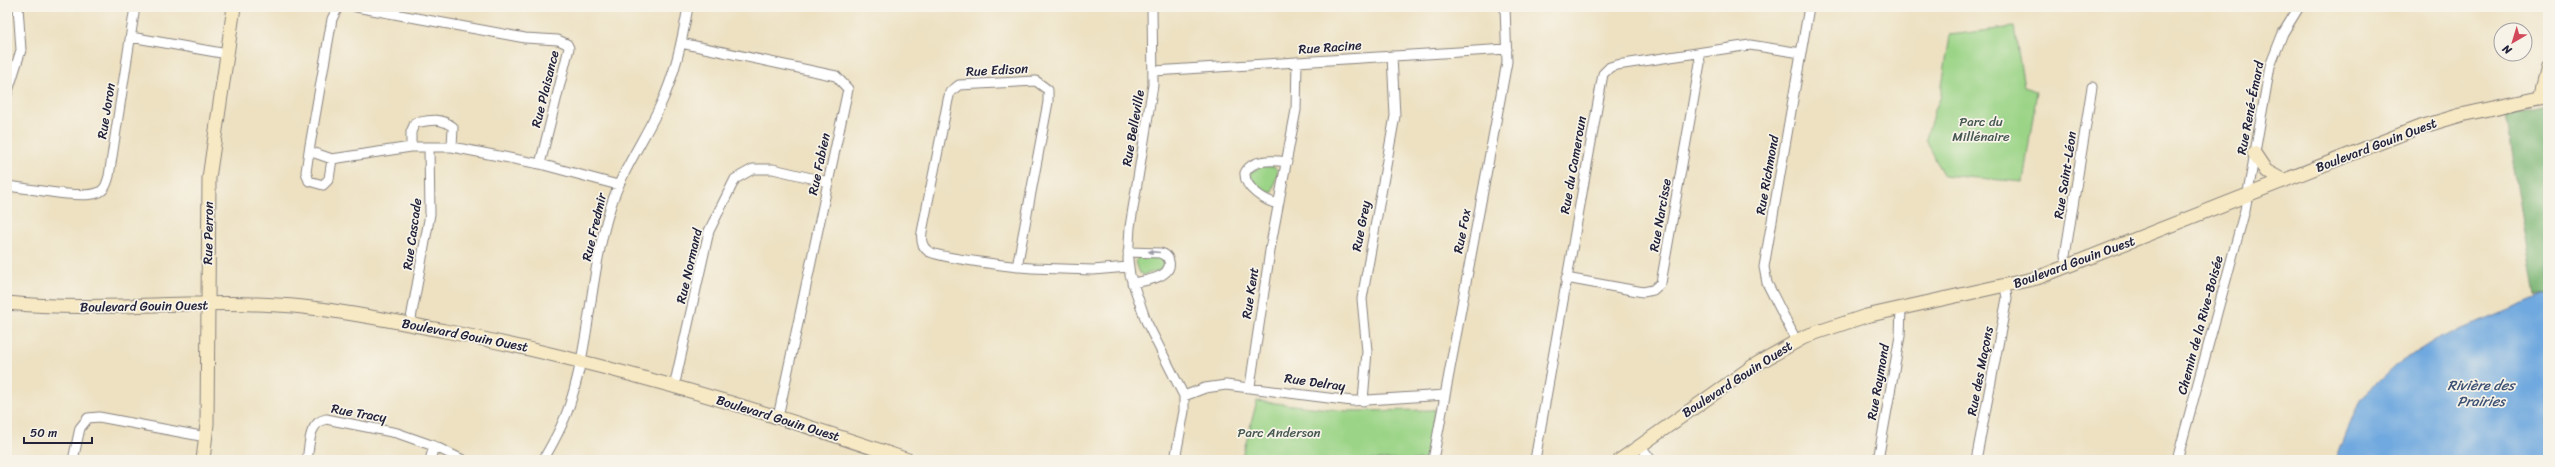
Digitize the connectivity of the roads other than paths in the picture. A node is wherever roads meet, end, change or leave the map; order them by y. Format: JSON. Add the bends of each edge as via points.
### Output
{"nodes":[{"id":1,"x":18,"y":7,"type":"edge"},
{"id":2,"x":135,"y":7,"type":"edge"},
{"id":3,"x":234,"y":7,"type":"edge"},
{"id":4,"x":338,"y":7,"type":"edge"},
{"id":5,"x":356,"y":7,"type":"edge"},
{"id":6,"x":688,"y":7,"type":"edge"},
{"id":7,"x":1152,"y":7,"type":"edge"},
{"id":8,"x":1505,"y":7,"type":"edge"},
{"id":9,"x":1809,"y":7,"type":"edge"},
{"id":10,"x":2299,"y":7,"type":"edge"},
{"id":11,"x":131,"y":38,"type":"junction"},
{"id":12,"x":682,"y":43,"type":"junction"},
{"id":13,"x":1507,"y":49,"type":"junction"},
{"id":14,"x":227,"y":54,"type":"junction"},
{"id":15,"x":1699,"y":54,"type":"junction"},
{"id":16,"x":1801,"y":54,"type":"junction"},
{"id":17,"x":1392,"y":56,"type":"junction"},
{"id":18,"x":1297,"y":62,"type":"junction"},
{"id":19,"x":2548,"y":66,"type":"edge"},
{"id":20,"x":1154,"y":71,"type":"junction"},
{"id":21,"x":2092,"y":87,"type":"dead end"},
{"id":22,"x":7,"y":94,"type":"edge"},
{"id":23,"x":2544,"y":97,"type":"edge"},
{"id":24,"x":411,"y":147,"type":"junction"},
{"id":25,"x":429,"y":147,"type":"junction"},
{"id":26,"x":452,"y":147,"type":"junction"},
{"id":27,"x":309,"y":151,"type":"junction"},
{"id":28,"x":2254,"y":153,"type":"junction"},
{"id":29,"x":332,"y":159,"type":"junction"},
{"id":30,"x":1287,"y":162,"type":"junction"},
{"id":31,"x":540,"y":164,"type":"junction"},
{"id":32,"x":2284,"y":181,"type":"junction"},
{"id":33,"x":828,"y":182,"type":"junction"},
{"id":34,"x":618,"y":185,"type":"junction"},
{"id":35,"x":7,"y":186,"type":"edge"},
{"id":36,"x":2247,"y":196,"type":"junction"},
{"id":37,"x":1278,"y":204,"type":"junction"},
{"id":38,"x":1128,"y":252,"type":"junction"},
{"id":39,"x":1017,"y":267,"type":"junction"},
{"id":40,"x":1128,"y":267,"type":"junction"},
{"id":41,"x":2067,"y":267,"type":"junction"},
{"id":42,"x":1566,"y":278,"type":"junction"},
{"id":43,"x":1132,"y":283,"type":"junction"},
{"id":44,"x":2005,"y":287,"type":"junction"},
{"id":45,"x":7,"y":303,"type":"edge"},
{"id":46,"x":208,"y":305,"type":"junction"},
{"id":47,"x":1900,"y":309,"type":"junction"},
{"id":48,"x":410,"y":324,"type":"junction"},
{"id":49,"x":1796,"y":340,"type":"junction"},
{"id":50,"x":580,"y":360,"type":"junction"},
{"id":51,"x":1250,"y":386,"type":"junction"},
{"id":52,"x":674,"y":387,"type":"junction"},
{"id":53,"x":1445,"y":395,"type":"junction"},
{"id":54,"x":1184,"y":396,"type":"junction"},
{"id":55,"x":1363,"y":401,"type":"junction"},
{"id":56,"x":778,"y":417,"type":"junction"},
{"id":57,"x":206,"y":437,"type":"junction"},
{"id":58,"x":1640,"y":445,"type":"junction"},
{"id":59,"x":434,"y":446,"type":"junction"},
{"id":60,"x":73,"y":460,"type":"edge"},
{"id":61,"x":203,"y":460,"type":"edge"},
{"id":62,"x":307,"y":460,"type":"edge"},
{"id":63,"x":430,"y":460,"type":"edge"},
{"id":64,"x":463,"y":460,"type":"edge"},
{"id":65,"x":543,"y":460,"type":"edge"},
{"id":66,"x":908,"y":460,"type":"edge"},
{"id":67,"x":1175,"y":460,"type":"edge"},
{"id":68,"x":1433,"y":460,"type":"edge"},
{"id":69,"x":1535,"y":460,"type":"edge"},
{"id":70,"x":1620,"y":460,"type":"edge"},
{"id":71,"x":1651,"y":460,"type":"edge"},
{"id":72,"x":1878,"y":460,"type":"edge"},
{"id":73,"x":1976,"y":460,"type":"edge"},
{"id":74,"x":2177,"y":460,"type":"edge"}],
"edges":[{"from":1,"to":22,"type":"street","via":[[22,50]]},
{"from":2,"to":11,"type":"street","name":"Rue Joron"},
{"from":3,"to":14,"type":"street","name":"Rue Perron"},
{"from":4,"to":27,"type":"street","via":[[332,19]]},
{"from":5,"to":31,"type":"street","name":"Rue Plaisance","via":[[525,38],[558,40],[567,44],[569,48]]},
{"from":6,"to":12,"type":"street","name":"Rue Fredmir"},
{"from":7,"to":20,"type":"street","name":"Rue Belleville"},
{"from":8,"to":13,"type":"street","name":"Rue Fox"},
{"from":9,"to":16,"type":"street","name":"Rue Richmond"},
{"from":10,"to":28,"type":"street","name":"Rue René-Émard","via":[[2283,34],[2270,66]]},
{"from":11,"to":14,"type":"street"},
{"from":11,"to":35,"type":"street","name":"Rue Joron","via":[[105,188],[98,193],[64,193]]},
{"from":12,"to":33,"type":"street","name":"Rue Fabien","via":[[836,76],[842,80],[848,89]]},
{"from":12,"to":34,"type":"street","name":"Rue Fredmir","via":[[661,105]]},
{"from":13,"to":17,"type":"street","name":"Rue Racine"},
{"from":13,"to":53,"type":"street","name":"Rue Fox","via":[[1505,73]]},
{"from":14,"to":46,"type":"street","name":"Rue Perron","via":[[209,170]]},
{"from":15,"to":16,"type":"street","name":"Rue du Cameroun","via":[[1750,46]]},
{"from":15,"to":42,"type":"street","name":"Rue du Cameroun","via":[[1613,66],[1603,74]]},
{"from":15,"to":42,"type":"street","name":"Rue Narcisse","via":[[1700,63],[1661,283],[1653,290],[1642,292]]},
{"from":16,"to":49,"type":"street","name":"Rue Richmond","via":[[1764,267],[1767,283]]},
{"from":17,"to":18,"type":"street","name":"Rue Racine"},
{"from":17,"to":55,"type":"street","name":"Rue Grey","via":[[1395,116],[1362,299],[1367,351]]},
{"from":18,"to":20,"type":"street","name":"Rue Racine"},
{"from":18,"to":30,"type":"street","name":"Rue Kent","via":[[1297,97]]},
{"from":19,"to":23,"type":"street"},
{"from":20,"to":38,"type":"street","name":"Rue Belleville"},
{"from":21,"to":41,"type":"street","name":"Rue Saint-Léon","via":[[2066,256]]},
{"from":23,"to":32,"type":"street","name":"Boulevard Gouin Ouest","via":[[2461,114],[2417,128]]},
{"from":24,"to":25,"type":"street"},
{"from":24,"to":26,"type":"street","via":[[411,132],[415,123],[432,119],[446,122],[453,128]]},
{"from":24,"to":29,"type":"street"},
{"from":25,"to":26,"type":"street"},
{"from":25,"to":48,"type":"street","name":"Rue Cascade","via":[[429,221]]},
{"from":26,"to":31,"type":"street"},
{"from":27,"to":29,"type":"street"},
{"from":27,"to":29,"type":"street","via":[[306,172],[309,181],[323,185],[329,179]]},
{"from":28,"to":32,"type":"street","via":[[2266,171]]},
{"from":28,"to":36,"type":"street","name":"Rue René-Émard"},
{"from":30,"to":37,"type":"street","name":"Rue Kent"},
{"from":30,"to":37,"type":"street","via":[[1271,160],[1256,163],[1245,173],[1251,188]]},
{"from":31,"to":34,"type":"street"},
{"from":32,"to":36,"type":"street","name":"Boulevard Gouin Ouest"},
{"from":33,"to":52,"type":"street","name":"Rue Normand","via":[[773,169],[753,169],[735,179],[709,231]]},
{"from":33,"to":56,"type":"street","name":"Rue Fabien"},
{"from":34,"to":50,"type":"street","name":"Rue Fredmir","via":[[604,233]]},
{"from":36,"to":41,"type":"street","name":"Boulevard Gouin Ouest"},
{"from":36,"to":74,"type":"street","name":"Chemin de la Rive-Boisée"},
{"from":37,"to":51,"type":"street","name":"Rue Kent"},
{"from":38,"to":40,"type":"street","name":"Rue Belleville"},
{"from":43,"to":38,"type":"street","one_way":true,"via":[[1164,274],[1169,262],[1167,257],[1160,253]]},
{"from":39,"to":39,"type":"street","name":"Rue Edison","via":[[1048,102],[1048,90],[1036,81],[959,85],[953,88],[949,96],[922,243],[928,252],[934,254]]},
{"from":39,"to":40,"type":"street","name":"Rue Edison","via":[[1070,270]]},
{"from":40,"to":43,"type":"street","name":"Rue Belleville"},
{"from":41,"to":44,"type":"street","name":"Boulevard Gouin Ouest"},
{"from":42,"to":69,"type":"street","name":"Rue du Cameroun"},
{"from":43,"to":54,"type":"street","name":"Rue Belleville","via":[[1149,329]]},
{"from":44,"to":47,"type":"street","name":"Boulevard Gouin Ouest"},
{"from":44,"to":73,"type":"street","name":"Rue des Maçons","via":[[2007,298]]},
{"from":45,"to":46,"type":"street","name":"Boulevard Gouin Ouest","via":[[82,307]]},
{"from":46,"to":48,"type":"street","name":"Boulevard Gouin Ouest","via":[[301,307]]},
{"from":46,"to":57,"type":"street","name":"Rue Perron"},
{"from":47,"to":49,"type":"street","name":"Boulevard Gouin Ouest","via":[[1844,322]]},
{"from":47,"to":72,"type":"street","name":"Rue Raymond","via":[[1900,336]]},
{"from":48,"to":50,"type":"street","name":"Boulevard Gouin Ouest"},
{"from":49,"to":58,"type":"street","name":"Boulevard Gouin Ouest","via":[[1753,366]]},
{"from":50,"to":52,"type":"street","name":"Boulevard Gouin Ouest"},
{"from":50,"to":65,"type":"street","name":"Rue Fredmir","via":[[570,404]]},
{"from":51,"to":54,"type":"street","name":"Rue Delray","via":[[1221,385]]},
{"from":51,"to":55,"type":"street","name":"Rue Delray"},
{"from":52,"to":56,"type":"street","name":"Boulevard Gouin Ouest"},
{"from":53,"to":55,"type":"street","name":"Rue Delray"},
{"from":53,"to":68,"type":"street","name":"Rue Fox"},
{"from":54,"to":67,"type":"street","via":[[1184,411]]},
{"from":56,"to":66,"type":"street","name":"Boulevard Gouin Ouest"},
{"from":57,"to":60,"type":"street","via":[[99,417],[88,418],[80,428]]},
{"from":57,"to":61,"type":"street","name":"Rue Perron"},
{"from":58,"to":70,"type":"street","name":"Boulevard Gouin Ouest"},
{"from":58,"to":71,"type":"street"},
{"from":59,"to":62,"type":"street","name":"Rue Tracy","via":[[396,433],[326,419],[319,421],[312,428]]},
{"from":59,"to":63,"type":"street"},
{"from":59,"to":64,"type":"street","name":"Rue Tracy"}]}
